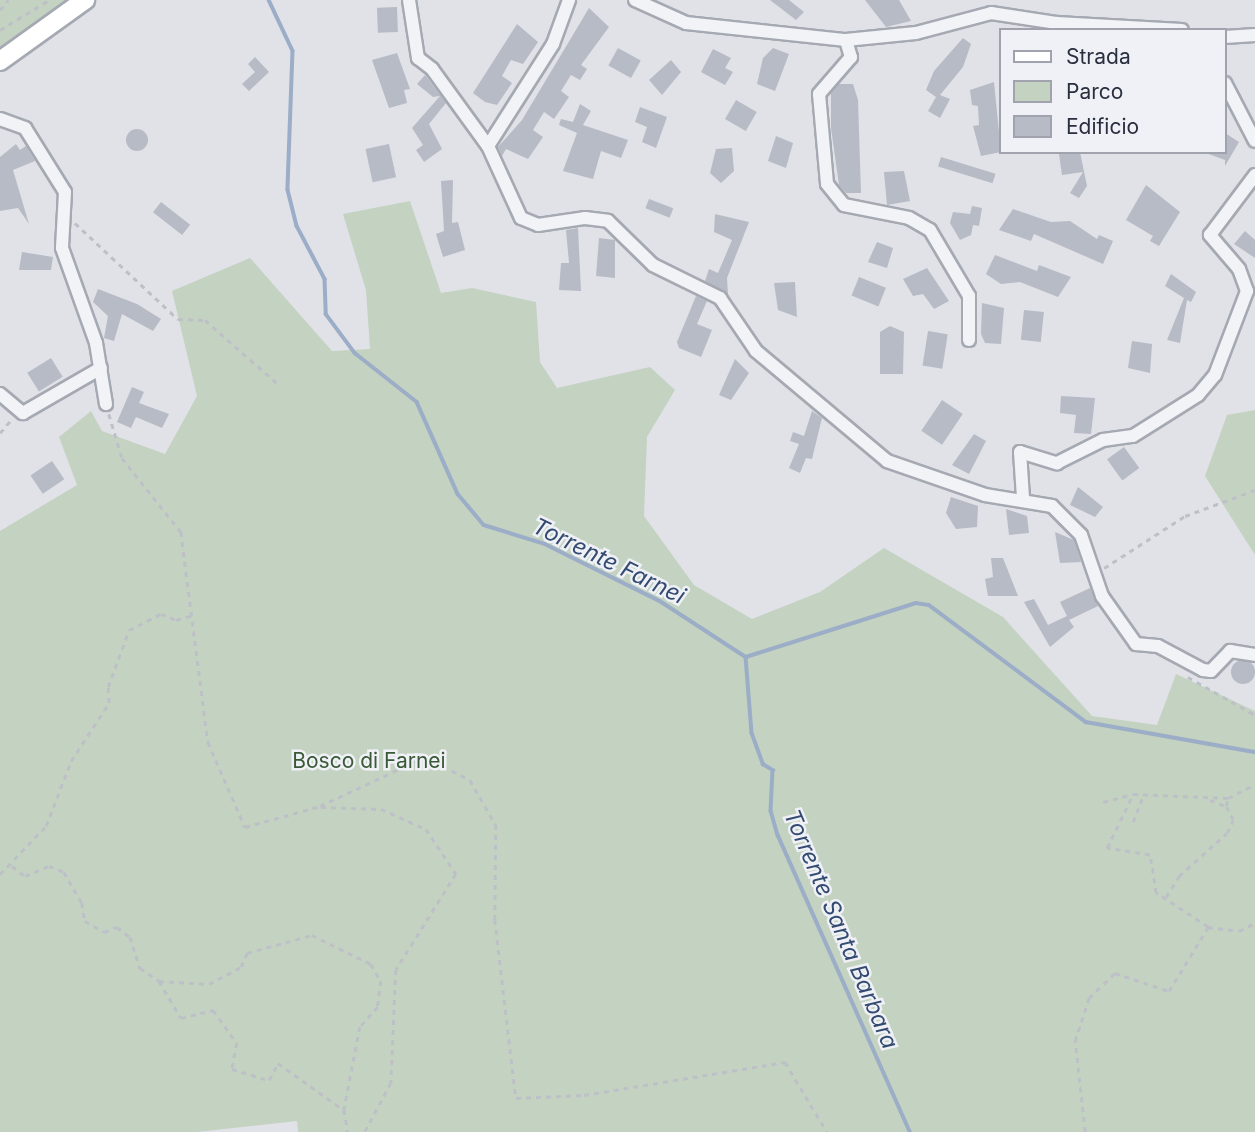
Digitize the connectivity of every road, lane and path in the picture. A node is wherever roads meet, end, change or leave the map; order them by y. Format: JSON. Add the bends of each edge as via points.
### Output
{"nodes":[{"id":1,"x":8,"y":0,"type":"edge"},
{"id":2,"x":49,"y":0,"type":"edge"},
{"id":3,"x":85,"y":0,"type":"edge"},
{"id":4,"x":409,"y":0,"type":"edge"},
{"id":5,"x":569,"y":0,"type":"edge"},
{"id":6,"x":635,"y":0,"type":"edge"},
{"id":7,"x":0,"y":9,"type":"edge"},
{"id":8,"x":1147,"y":28,"type":"edge"},
{"id":9,"x":0,"y":30,"type":"edge"},
{"id":10,"x":1255,"y":35,"type":"edge"},
{"id":11,"x":1227,"y":37,"type":"edge"},
{"id":12,"x":846,"y":40,"type":"junction"},
{"id":13,"x":0,"y":61,"type":"edge"},
{"id":14,"x":1227,"y":87,"type":"edge"},
{"id":15,"x":0,"y":119,"type":"edge"},
{"id":16,"x":1255,"y":141,"type":"edge"},
{"id":17,"x":488,"y":146,"type":"junction"},
{"id":18,"x":1255,"y":175,"type":"edge"},
{"id":19,"x":65,"y":213,"type":"junction"},
{"id":20,"x":969,"y":340,"type":"dead end"},
{"id":21,"x":101,"y":368,"type":"junction"},
{"id":22,"x":277,"y":383,"type":"dead end"},
{"id":23,"x":0,"y":394,"type":"edge"},
{"id":24,"x":106,"y":404,"type":"joint"},
{"id":25,"x":23,"y":413,"type":"junction"},
{"id":26,"x":0,"y":433,"type":"edge"},
{"id":27,"x":1255,"y":490,"type":"edge"},
{"id":28,"x":1023,"y":498,"type":"junction"},
{"id":29,"x":1094,"y":572,"type":"junction"},
{"id":30,"x":191,"y":619,"type":"junction"},
{"id":31,"x":1255,"y":655,"type":"edge"},
{"id":32,"x":1255,"y":784,"type":"edge"},
{"id":33,"x":1133,"y":794,"type":"junction"},
{"id":34,"x":1143,"y":796,"type":"junction"},
{"id":35,"x":1228,"y":798,"type":"junction"},
{"id":36,"x":1204,"y":799,"type":"junction"},
{"id":37,"x":1103,"y":802,"type":"dead end"},
{"id":38,"x":320,"y":806,"type":"junction"},
{"id":39,"x":1226,"y":806,"type":"junction"},
{"id":40,"x":1133,"y":822,"type":"dead end"},
{"id":41,"x":12,"y":866,"type":"junction"},
{"id":42,"x":0,"y":874,"type":"edge"},
{"id":43,"x":1166,"y":898,"type":"junction"},
{"id":44,"x":1255,"y":923,"type":"edge"},
{"id":45,"x":1208,"y":927,"type":"junction"},
{"id":46,"x":159,"y":981,"type":"junction"},
{"id":47,"x":344,"y":1110,"type":"junction"},
{"id":48,"x":348,"y":1132,"type":"edge"},
{"id":49,"x":365,"y":1132,"type":"edge"},
{"id":50,"x":827,"y":1132,"type":"edge"},
{"id":51,"x":1085,"y":1132,"type":"edge"}],
"edges":[{"from":1,"to":7,"type":"path"},
{"from":2,"to":9,"type":"path"},
{"from":3,"to":13,"type":"main road"},
{"from":4,"to":17,"type":"street","via":[[418,58],[432,69]]},
{"from":5,"to":17,"type":"street","via":[[553,44]]},
{"from":6,"to":12,"type":"street","via":[[685,23]]},
{"from":8,"to":12,"type":"street","via":[[990,13],[916,33]]},
{"from":10,"to":11,"type":"street"},
{"from":12,"to":20,"type":"street","via":[[851,57],[819,94],[827,184],[844,205],[909,218],[930,230],[969,296]]},
{"from":14,"to":16,"type":"street"},
{"from":15,"to":19,"type":"street","via":[[25,128],[38,146],[65,192]]},
{"from":17,"to":28,"type":"street","via":[[521,218],[538,225],[585,218],[608,222],[653,265],[720,298],[756,351],[874,454],[985,495]]},
{"from":18,"to":28,"type":"street","via":[[1210,235],[1246,279],[1247,297],[1215,375],[1174,412],[1133,436],[1103,440],[1057,463],[1020,452]]},
{"from":19,"to":21,"type":"street","via":[[62,248]]},
{"from":19,"to":22,"type":"path","via":[[178,318],[205,320]]},
{"from":21,"to":24,"type":"street"},
{"from":21,"to":25,"type":"street"},
{"from":23,"to":25,"type":"street"},
{"from":24,"to":30,"type":"path","via":[[122,458],[181,532]]},
{"from":25,"to":26,"type":"path"},
{"from":27,"to":29,"type":"path","via":[[1185,516]]},
{"from":28,"to":29,"type":"street","via":[[1052,506],[1081,535]]},
{"from":29,"to":31,"type":"street","via":[[1118,624],[1136,644],[1158,646],[1211,671],[1230,650]]},
{"from":30,"to":38,"type":"path","via":[[208,741],[245,827]]},
{"from":30,"to":41,"type":"path","via":[[161,614],[129,630],[108,687],[109,704],[71,761],[46,826],[12,858]]},
{"from":32,"to":35,"type":"path"},
{"from":33,"to":34,"type":"path"},
{"from":33,"to":37,"type":"path"},
{"from":33,"to":43,"type":"path","via":[[1106,846],[1150,855],[1156,893]]},
{"from":34,"to":36,"type":"path"},
{"from":34,"to":40,"type":"path"},
{"from":35,"to":36,"type":"path"},
{"from":35,"to":39,"type":"path"},
{"from":36,"to":39,"type":"path"},
{"from":38,"to":49,"type":"path","via":[[382,809],[426,829],[456,874],[396,970],[391,1083]]},
{"from":38,"to":50,"type":"path","via":[[425,757],[470,780],[496,825],[495,920],[516,1098],[584,1095],[785,1062]]},
{"from":39,"to":43,"type":"path","via":[[1233,820],[1227,833],[1180,876]]},
{"from":41,"to":42,"type":"path"},
{"from":41,"to":46,"type":"path","via":[[25,876],[49,866],[64,872],[82,903],[85,921],[104,932],[117,927],[130,937],[140,968]]},
{"from":43,"to":45,"type":"path"},
{"from":44,"to":45,"type":"path","via":[[1239,931]]},
{"from":45,"to":51,"type":"path","via":[[1169,991],[1115,973],[1088,998],[1076,1041]]},
{"from":46,"to":47,"type":"path","via":[[181,1018],[213,1010],[237,1043],[232,1069],[269,1080],[278,1063]]},
{"from":46,"to":47,"type":"path","via":[[209,984],[241,967],[247,953],[312,935],[371,964],[381,981],[377,1007],[360,1027]]},
{"from":47,"to":48,"type":"path"}]}
